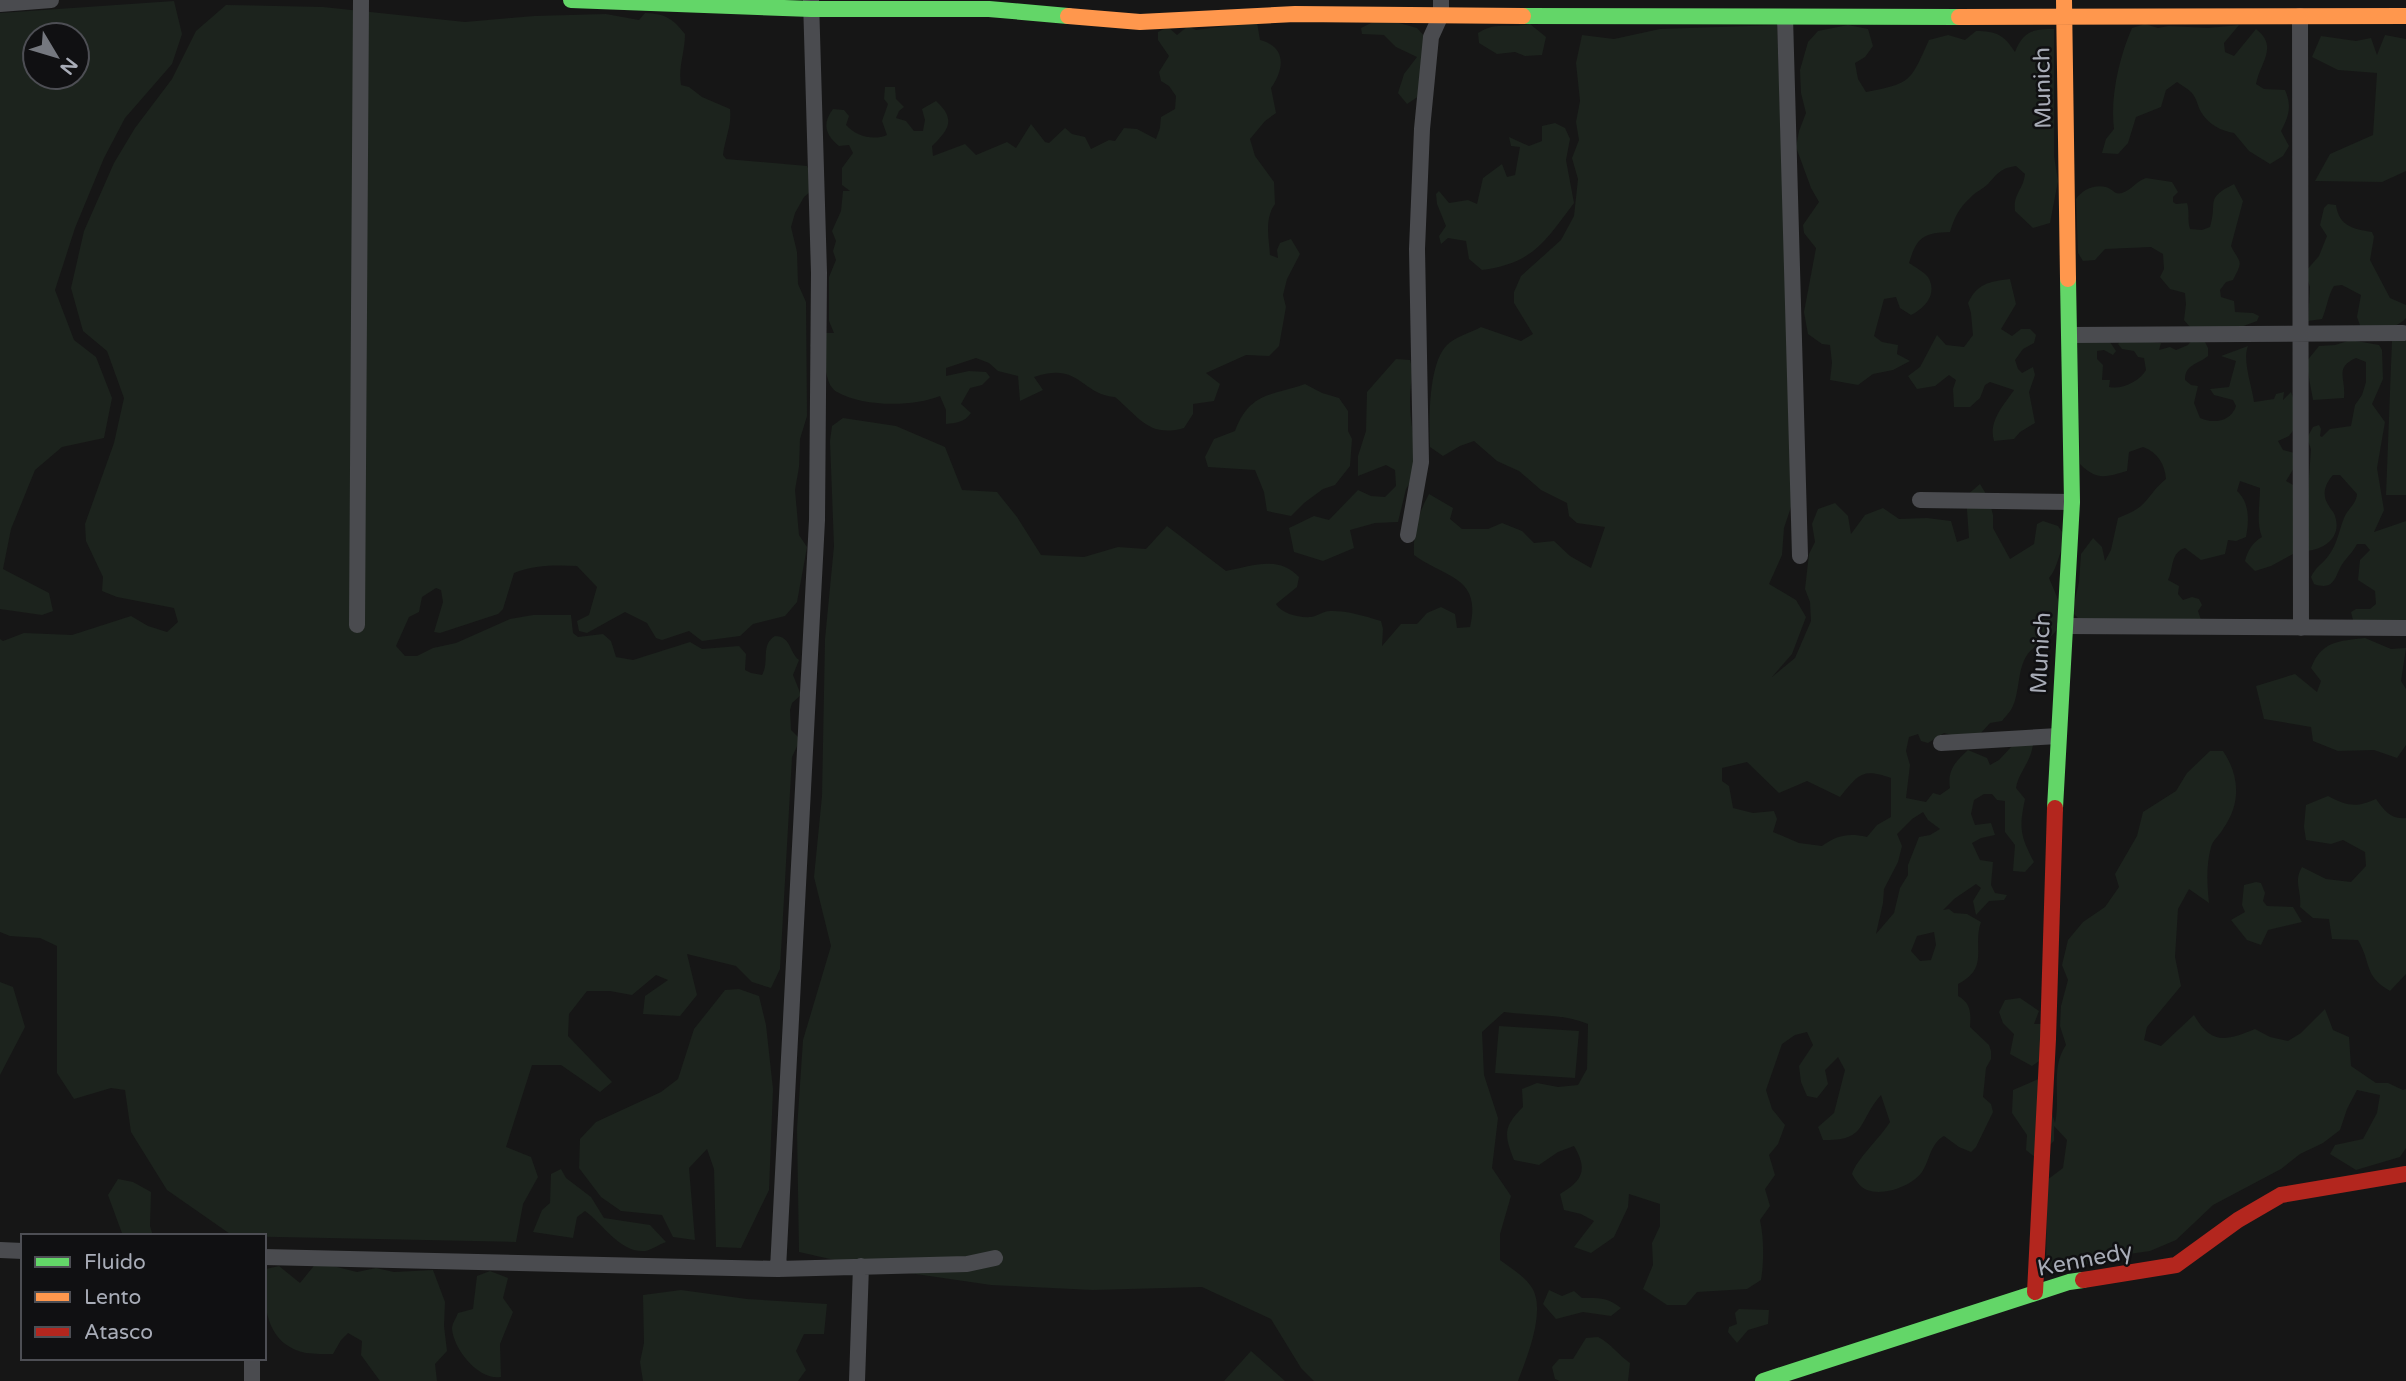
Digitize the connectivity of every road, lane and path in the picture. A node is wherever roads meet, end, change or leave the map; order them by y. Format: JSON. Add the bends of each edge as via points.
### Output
{"nodes":[{"id":1,"x":51,"y":0,"type":"edge"},
{"id":2,"x":361,"y":0,"type":"edge"},
{"id":3,"x":571,"y":0,"type":"edge"},
{"id":4,"x":811,"y":4,"type":"edge"},
{"id":5,"x":0,"y":5,"type":"edge"},
{"id":6,"x":1441,"y":8,"type":"edge"},
{"id":7,"x":2064,"y":8,"type":"edge"},
{"id":8,"x":2278,"y":8,"type":"edge"},
{"id":9,"x":2300,"y":16,"type":"junction"},
{"id":10,"x":2406,"y":16,"type":"edge"},
{"id":11,"x":1786,"y":17,"type":"junction"},
{"id":12,"x":2403,"y":333,"type":"dead end"},
{"id":13,"x":2302,"y":334,"type":"junction"},
{"id":14,"x":2070,"y":335,"type":"junction"},
{"id":15,"x":1920,"y":500,"type":"dead end"},
{"id":16,"x":2072,"y":502,"type":"junction"},
{"id":17,"x":1408,"y":535,"type":"dead end"},
{"id":18,"x":1800,"y":556,"type":"dead end"},
{"id":19,"x":357,"y":625,"type":"dead end"},
{"id":20,"x":2065,"y":626,"type":"junction"},
{"id":21,"x":2301,"y":628,"type":"junction"},
{"id":22,"x":2406,"y":628,"type":"edge"},
{"id":23,"x":2058,"y":736,"type":"junction"},
{"id":24,"x":1941,"y":743,"type":"dead end"},
{"id":25,"x":2406,"y":1174,"type":"edge"},
{"id":26,"x":0,"y":1250,"type":"edge"},
{"id":27,"x":21,"y":1251,"type":"edge"},
{"id":28,"x":266,"y":1257,"type":"edge"},
{"id":29,"x":995,"y":1258,"type":"dead end"},
{"id":30,"x":861,"y":1265,"type":"junction"},
{"id":31,"x":778,"y":1269,"type":"junction"},
{"id":32,"x":2035,"y":1292,"type":"junction"},
{"id":33,"x":252,"y":1360,"type":"edge"},
{"id":34,"x":252,"y":1381,"type":"edge"},
{"id":35,"x":857,"y":1381,"type":"edge"},
{"id":36,"x":1763,"y":1381,"type":"edge"}],
"edges":[{"from":1,"to":5,"type":"street"},
{"from":2,"to":19,"type":"street"},
{"from":3,"to":4,"type":"street"},
{"from":4,"to":6,"type":"street","via":[[989,9],[1140,22]]},
{"from":4,"to":31,"type":"street","via":[[819,273],[817,520]]},
{"from":6,"to":11,"type":"street"},
{"from":6,"to":17,"type":"street","via":[[1431,37],[1422,129],[1417,249],[1422,462]]},
{"from":7,"to":8,"type":"street"},
{"from":7,"to":11,"type":"street"},
{"from":7,"to":14,"type":"street","name":"Munich"},
{"from":8,"to":9,"type":"street"},
{"from":9,"to":10,"type":"street"},
{"from":9,"to":13,"type":"street"},
{"from":11,"to":18,"type":"street"},
{"from":12,"to":13,"type":"street"},
{"from":13,"to":14,"type":"street"},
{"from":13,"to":21,"type":"street"},
{"from":14,"to":16,"type":"street","name":"Munich"},
{"from":15,"to":16,"type":"street"},
{"from":16,"to":20,"type":"street","name":"Munich"},
{"from":20,"to":21,"type":"street"},
{"from":20,"to":23,"type":"street","name":"Munich"},
{"from":21,"to":22,"type":"street"},
{"from":23,"to":24,"type":"street"},
{"from":23,"to":32,"type":"street","name":"Munich"},
{"from":25,"to":32,"type":"street","name":"Kennedy","via":[[2281,1195],[2176,1265]]},
{"from":26,"to":27,"type":"street"},
{"from":28,"to":31,"type":"street"},
{"from":29,"to":30,"type":"street","via":[[967,1264]]},
{"from":30,"to":31,"type":"street"},
{"from":30,"to":35,"type":"street"},
{"from":32,"to":36,"type":"street","name":"Kennedy"},
{"from":33,"to":34,"type":"street"}]}
